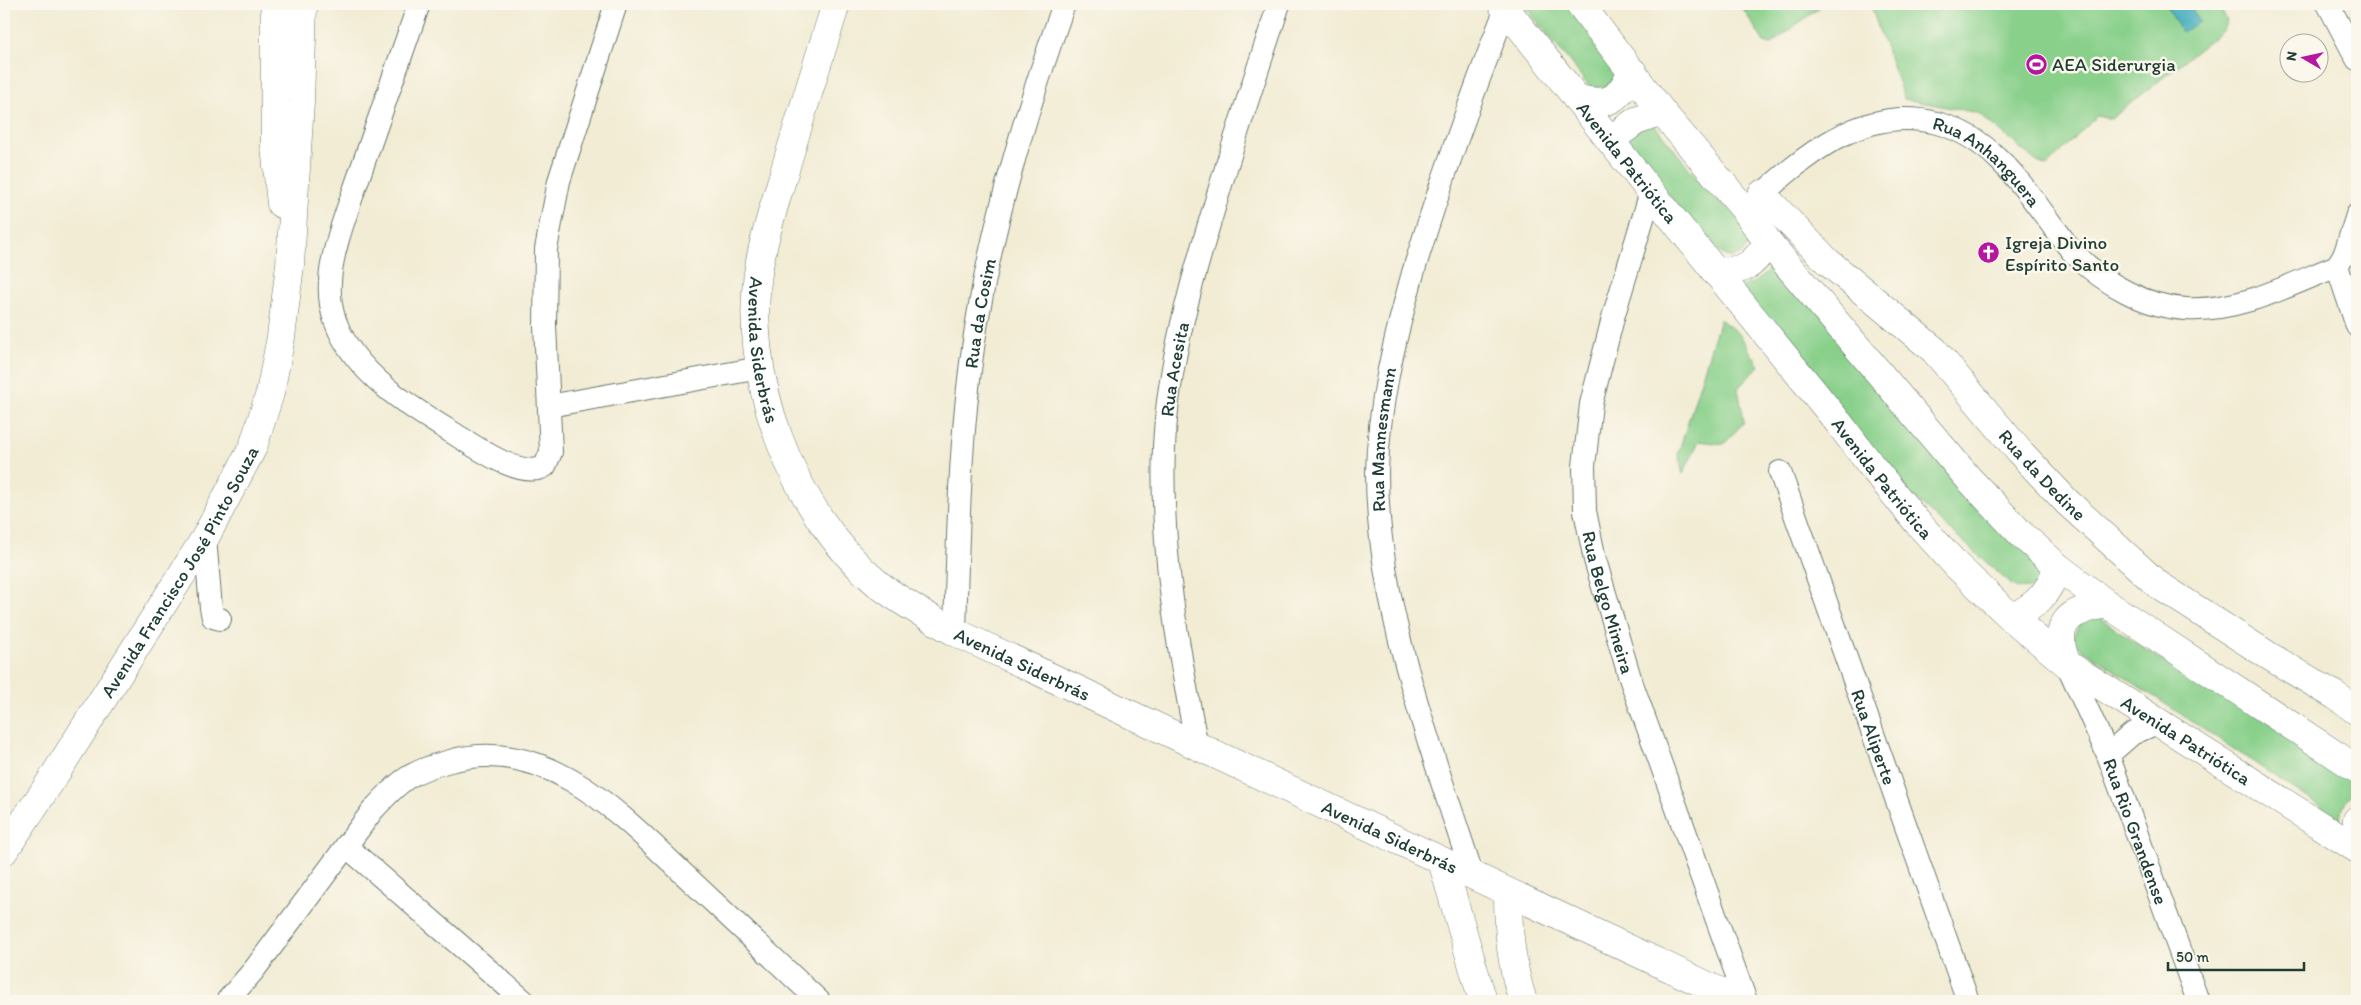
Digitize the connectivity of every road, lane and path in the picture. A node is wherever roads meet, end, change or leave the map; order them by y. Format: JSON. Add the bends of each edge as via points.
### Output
{"nodes":[{"id":1,"x":275,"y":4,"type":"edge"},
{"id":2,"x":419,"y":4,"type":"edge"},
{"id":3,"x":616,"y":4,"type":"edge"},
{"id":4,"x":836,"y":4,"type":"edge"},
{"id":5,"x":1064,"y":4,"type":"edge"},
{"id":6,"x":1280,"y":4,"type":"edge"},
{"id":7,"x":1580,"y":4,"type":"edge"},
{"id":8,"x":2328,"y":4,"type":"edge"},
{"id":9,"x":1504,"y":6,"type":"edge"},
{"id":10,"x":305,"y":7,"type":"edge"},
{"id":11,"x":2357,"y":59,"type":"edge"},
{"id":12,"x":1633,"y":72,"type":"junction"},
{"id":13,"x":1576,"y":98,"type":"junction"},
{"id":14,"x":1662,"y":112,"type":"junction"},
{"id":15,"x":1610,"y":140,"type":"junction"},
{"id":16,"x":1651,"y":192,"type":"junction"},
{"id":17,"x":1754,"y":202,"type":"junction"},
{"id":18,"x":2357,"y":215,"type":"edge"},
{"id":19,"x":1768,"y":242,"type":"junction"},
{"id":20,"x":290,"y":265,"type":"junction"},
{"id":21,"x":2337,"y":266,"type":"junction"},
{"id":22,"x":1715,"y":272,"type":"junction"},
{"id":23,"x":2357,"y":326,"type":"edge"},
{"id":24,"x":760,"y":368,"type":"junction"},
{"id":25,"x":549,"y":406,"type":"junction"},
{"id":26,"x":1780,"y":472,"type":"dead end"},
{"id":27,"x":204,"y":538,"type":"junction"},
{"id":28,"x":2058,"y":567,"type":"junction"},
{"id":29,"x":2107,"y":604,"type":"junction"},
{"id":30,"x":2012,"y":618,"type":"junction"},
{"id":31,"x":220,"y":620,"type":"dead end"},
{"id":32,"x":955,"y":632,"type":"junction"},
{"id":33,"x":2067,"y":664,"type":"junction"},
{"id":34,"x":2357,"y":711,"type":"edge"},
{"id":35,"x":2159,"y":722,"type":"junction"},
{"id":36,"x":1198,"y":747,"type":"junction"},
{"id":37,"x":2108,"y":756,"type":"junction"},
{"id":38,"x":2357,"y":769,"type":"edge"},
{"id":39,"x":2357,"y":820,"type":"edge"},
{"id":40,"x":346,"y":846,"type":"junction"},
{"id":41,"x":2357,"y":848,"type":"edge"},
{"id":42,"x":4,"y":852,"type":"edge"},
{"id":43,"x":1442,"y":861,"type":"junction"},
{"id":44,"x":1473,"y":877,"type":"junction"},
{"id":45,"x":1508,"y":893,"type":"junction"},
{"id":46,"x":227,"y":1001,"type":"edge"},
{"id":47,"x":524,"y":1001,"type":"edge"},
{"id":48,"x":819,"y":1001,"type":"edge"},
{"id":49,"x":1482,"y":1001,"type":"edge"},
{"id":50,"x":1523,"y":1001,"type":"edge"},
{"id":51,"x":1740,"y":1001,"type":"edge"},
{"id":52,"x":1746,"y":1001,"type":"edge"},
{"id":53,"x":1968,"y":1001,"type":"edge"},
{"id":54,"x":2198,"y":1001,"type":"edge"}],
"edges":[{"from":1,"to":20,"type":"main road","name":"Avenida Francisco José Pinto Souza","via":[[275,146]]},
{"from":2,"to":25,"type":"street","via":[[333,260],[330,282],[335,321],[351,351],[368,372],[393,393],[446,429],[507,464],[535,470],[547,463],[552,438]]},
{"from":3,"to":25,"type":"street","via":[[559,181],[546,249]]},
{"from":4,"to":24,"type":"main road","name":"Avenida Siderbrás","via":[[777,195],[760,262],[757,330]]},
{"from":5,"to":32,"type":"street","name":"Rua da Cosim","via":[[998,216],[977,319],[960,474]]},
{"from":6,"to":36,"type":"street","name":"Rua Acesita","via":[[1238,127],[1194,274],[1176,348],[1168,404],[1164,448],[1167,557],[1182,671]]},
{"from":7,"to":12,"type":"main road"},
{"from":8,"to":11,"type":"street"},
{"from":9,"to":13,"type":"main road","name":"Avenida Patriótica"},
{"from":9,"to":44,"type":"street","name":"Rua Mannesmann","via":[[1427,226],[1395,337],[1380,431],[1377,473],[1389,583],[1404,656]]},
{"from":10,"to":20,"type":"main road","name":"Avenida Francisco José Pinto Souza"},
{"from":12,"to":13,"type":"main road","via":[[1612,100],[1595,102]]},
{"from":12,"to":14,"type":"main road"},
{"from":13,"to":15,"type":"main road","name":"Avenida Patriótica"},
{"from":14,"to":15,"type":"main road","via":[[1636,121]]},
{"from":14,"to":17,"type":"main road"},
{"from":15,"to":16,"type":"main road","name":"Avenida Patriótica"},
{"from":16,"to":22,"type":"main road","name":"Avenida Patriótica"},
{"from":16,"to":52,"type":"street","name":"Rua Belgo Mineira","via":[[1591,404],[1584,466],[1585,510],[1595,560],[1630,678]]},
{"from":17,"to":19,"type":"main road"},
{"from":17,"to":21,"type":"street","name":"Rua Anhanguera","via":[[1825,143],[1854,129],[1907,118],[1952,127],[1983,144],[2014,176],[2075,255],[2099,275],[2141,298],[2185,309],[2225,306],[2254,299]]},
{"from":17,"to":34,"type":"main road","name":"Rua da Dedine","via":[[1934,350],[2067,502],[2157,584]]},
{"from":18,"to":21,"type":"street","via":[[2345,253]]},
{"from":19,"to":22,"type":"main road","via":[[1756,260],[1745,268]]},
{"from":19,"to":28,"type":"main road","via":[[1969,479],[2022,535]]},
{"from":20,"to":27,"type":"main road","name":"Avenida Francisco José Pinto Souza","via":[[270,393],[253,447]]},
{"from":21,"to":23,"type":"street"},
{"from":22,"to":30,"type":"main road","name":"Avenida Patriótica","via":[[1916,522]]},
{"from":24,"to":25,"type":"street"},
{"from":24,"to":32,"type":"main road","name":"Avenida Siderbrás","via":[[772,419],[788,462],[807,501],[831,535],[878,584]]},
{"from":26,"to":53,"type":"street","name":"Rua Aliperte"},
{"from":27,"to":31,"type":"street","via":[[211,608],[213,617]]},
{"from":27,"to":42,"type":"main road","name":"Avenida Francisco José Pinto Souza"},
{"from":28,"to":29,"type":"main road"},
{"from":28,"to":30,"type":"main road","via":[[2044,596]]},
{"from":29,"to":33,"type":"main road","via":[[2079,611],[2066,621],[2060,636]]},
{"from":29,"to":38,"type":"main road"},
{"from":30,"to":33,"type":"main road","name":"Avenida Patriótica"},
{"from":32,"to":36,"type":"main road","name":"Avenida Siderbrás"},
{"from":33,"to":35,"type":"main road","name":"Avenida Patriótica"},
{"from":33,"to":37,"type":"street","name":"Rua Rio Grandense"},
{"from":35,"to":37,"type":"street","via":[[2132,734]]},
{"from":35,"to":41,"type":"main road","name":"Avenida Patriótica"},
{"from":36,"to":43,"type":"main road","name":"Avenida Siderbrás"},
{"from":37,"to":54,"type":"street","name":"Rua Rio Grandense"},
{"from":39,"to":41,"type":"main road"},
{"from":40,"to":46,"type":"street","via":[[254,970]]},
{"from":40,"to":47,"type":"street"},
{"from":40,"to":48,"type":"street","via":[[392,789],[424,768],[463,757],[486,755],[507,756],[537,764],[566,775],[632,825]]},
{"from":43,"to":44,"type":"main road","name":"Avenida Siderbrás"},
{"from":43,"to":49,"type":"main road"},
{"from":44,"to":45,"type":"main road","name":"Avenida Siderbrás"},
{"from":45,"to":50,"type":"main road","via":[[1508,937]]},
{"from":45,"to":51,"type":"main road","name":"Avenida Siderbrás"}]}
